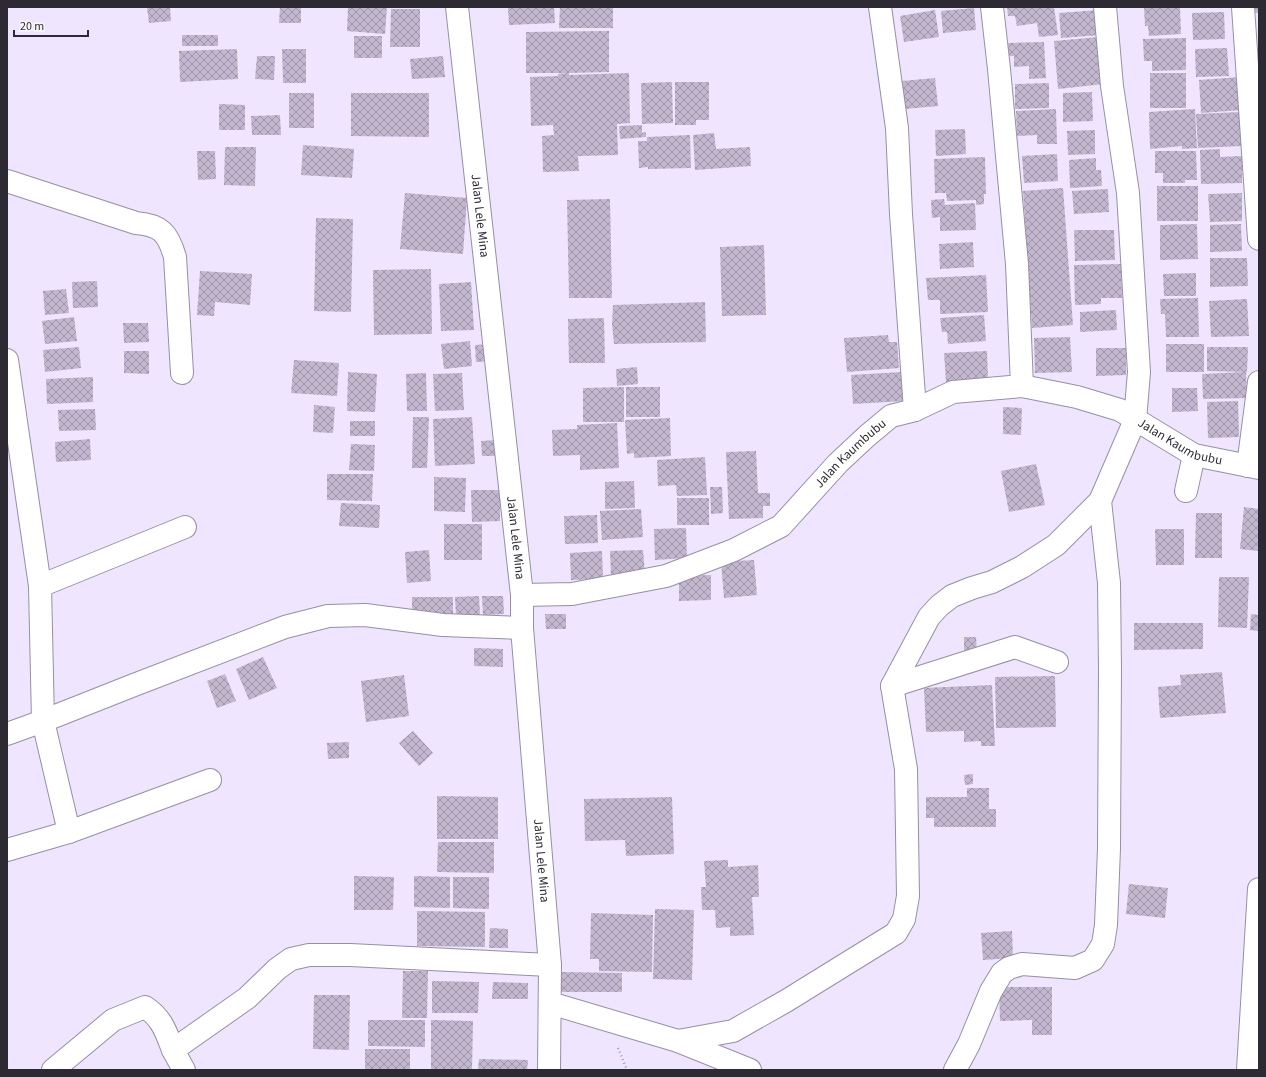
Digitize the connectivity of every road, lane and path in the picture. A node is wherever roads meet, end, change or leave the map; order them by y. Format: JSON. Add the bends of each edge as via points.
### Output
{"nodes":[{"id":1,"x":457,"y":7,"type":"edge"},
{"id":2,"x":880,"y":7,"type":"edge"},
{"id":3,"x":992,"y":7,"type":"edge"},
{"id":4,"x":1105,"y":7,"type":"edge"},
{"id":5,"x":1244,"y":7,"type":"edge"},
{"id":6,"x":7,"y":181,"type":"edge"},
{"id":7,"x":1259,"y":239,"type":"edge"},
{"id":8,"x":7,"y":360,"type":"edge"},
{"id":9,"x":182,"y":373,"type":"dead end"},
{"id":10,"x":1259,"y":382,"type":"edge"},
{"id":11,"x":1022,"y":386,"type":"junction"},
{"id":12,"x":915,"y":410,"type":"junction"},
{"id":13,"x":1135,"y":420,"type":"junction"},
{"id":14,"x":1194,"y":455,"type":"junction"},
{"id":15,"x":1254,"y":467,"type":"edge"},
{"id":16,"x":1186,"y":491,"type":"dead end"},
{"id":17,"x":1100,"y":501,"type":"junction"},
{"id":18,"x":185,"y":527,"type":"dead end"},
{"id":19,"x":40,"y":586,"type":"junction"},
{"id":20,"x":522,"y":595,"type":"junction"},
{"id":21,"x":522,"y":628,"type":"junction"},
{"id":22,"x":1057,"y":662,"type":"dead end"},
{"id":23,"x":892,"y":686,"type":"junction"},
{"id":24,"x":43,"y":721,"type":"junction"},
{"id":25,"x":7,"y":734,"type":"edge"},
{"id":26,"x":210,"y":780,"type":"dead end"},
{"id":27,"x":69,"y":832,"type":"junction"},
{"id":28,"x":7,"y":850,"type":"edge"},
{"id":29,"x":1259,"y":889,"type":"edge"},
{"id":30,"x":550,"y":965,"type":"junction"},
{"id":31,"x":550,"y":1003,"type":"junction"},
{"id":32,"x":678,"y":1041,"type":"junction"},
{"id":33,"x":173,"y":1050,"type":"junction"},
{"id":34,"x":53,"y":1070,"type":"edge"},
{"id":35,"x":184,"y":1070,"type":"edge"},
{"id":36,"x":549,"y":1070,"type":"edge"},
{"id":37,"x":750,"y":1070,"type":"edge"},
{"id":38,"x":955,"y":1070,"type":"edge"},
{"id":39,"x":1248,"y":1070,"type":"edge"}],
"edges":[{"from":1,"to":20,"type":"street","name":"Jalan Lele Mina"},
{"from":2,"to":12,"type":"street","via":[[896,128]]},
{"from":3,"to":11,"type":"street","via":[[1018,264]]},
{"from":4,"to":13,"type":"street","via":[[1112,86],[1128,193],[1139,372]]},
{"from":5,"to":7,"type":"street"},
{"from":6,"to":9,"type":"street","via":[[136,224],[151,224],[164,232],[175,257]]},
{"from":8,"to":19,"type":"street"},
{"from":10,"to":15,"type":"street"},
{"from":11,"to":12,"type":"street","name":"Jalan Kaumbubu","via":[[953,392]]},
{"from":11,"to":13,"type":"street","name":"Jalan Kaumbubu","via":[[1077,397],[1120,410]]},
{"from":12,"to":20,"type":"street","name":"Jalan Kaumbubu","via":[[891,416],[838,463],[781,526],[734,550],[666,576],[572,594]]},
{"from":13,"to":14,"type":"street","name":"Jalan Kaumbubu"},
{"from":13,"to":17,"type":"street"},
{"from":14,"to":15,"type":"street","name":"Jalan Kaumbubu"},
{"from":14,"to":16,"type":"street"},
{"from":17,"to":23,"type":"street","via":[[1051,549],[992,582],[952,596],[939,606],[929,617]]},
{"from":17,"to":38,"type":"street","via":[[1109,583],[1110,670],[1108,856],[1103,944],[1093,960],[1075,968],[1022,964],[1002,973],[991,991]]},
{"from":18,"to":19,"type":"street"},
{"from":19,"to":24,"type":"street"},
{"from":20,"to":21,"type":"street","name":"Jalan Lele Mina"},
{"from":21,"to":24,"type":"street","via":[[443,625],[365,615],[328,616],[285,627]]},
{"from":21,"to":30,"type":"street","name":"Jalan Lele Mina"},
{"from":22,"to":23,"type":"street","via":[[1015,647]]},
{"from":23,"to":32,"type":"street","via":[[906,770],[908,896],[904,919],[896,933],[732,1031]]},
{"from":24,"to":25,"type":"street"},
{"from":24,"to":27,"type":"street"},
{"from":26,"to":27,"type":"street"},
{"from":27,"to":28,"type":"street"},
{"from":29,"to":39,"type":"street"},
{"from":30,"to":31,"type":"street","name":"Jalan Lele Mina"},
{"from":30,"to":33,"type":"street","via":[[350,955],[309,955],[291,959],[247,998]]},
{"from":31,"to":32,"type":"street"},
{"from":31,"to":36,"type":"street","name":"Jalan Lele Mina"},
{"from":32,"to":37,"type":"street"},
{"from":33,"to":34,"type":"street","via":[[165,1028],[154,1013],[145,1007],[113,1020]]},
{"from":33,"to":35,"type":"street"}]}
